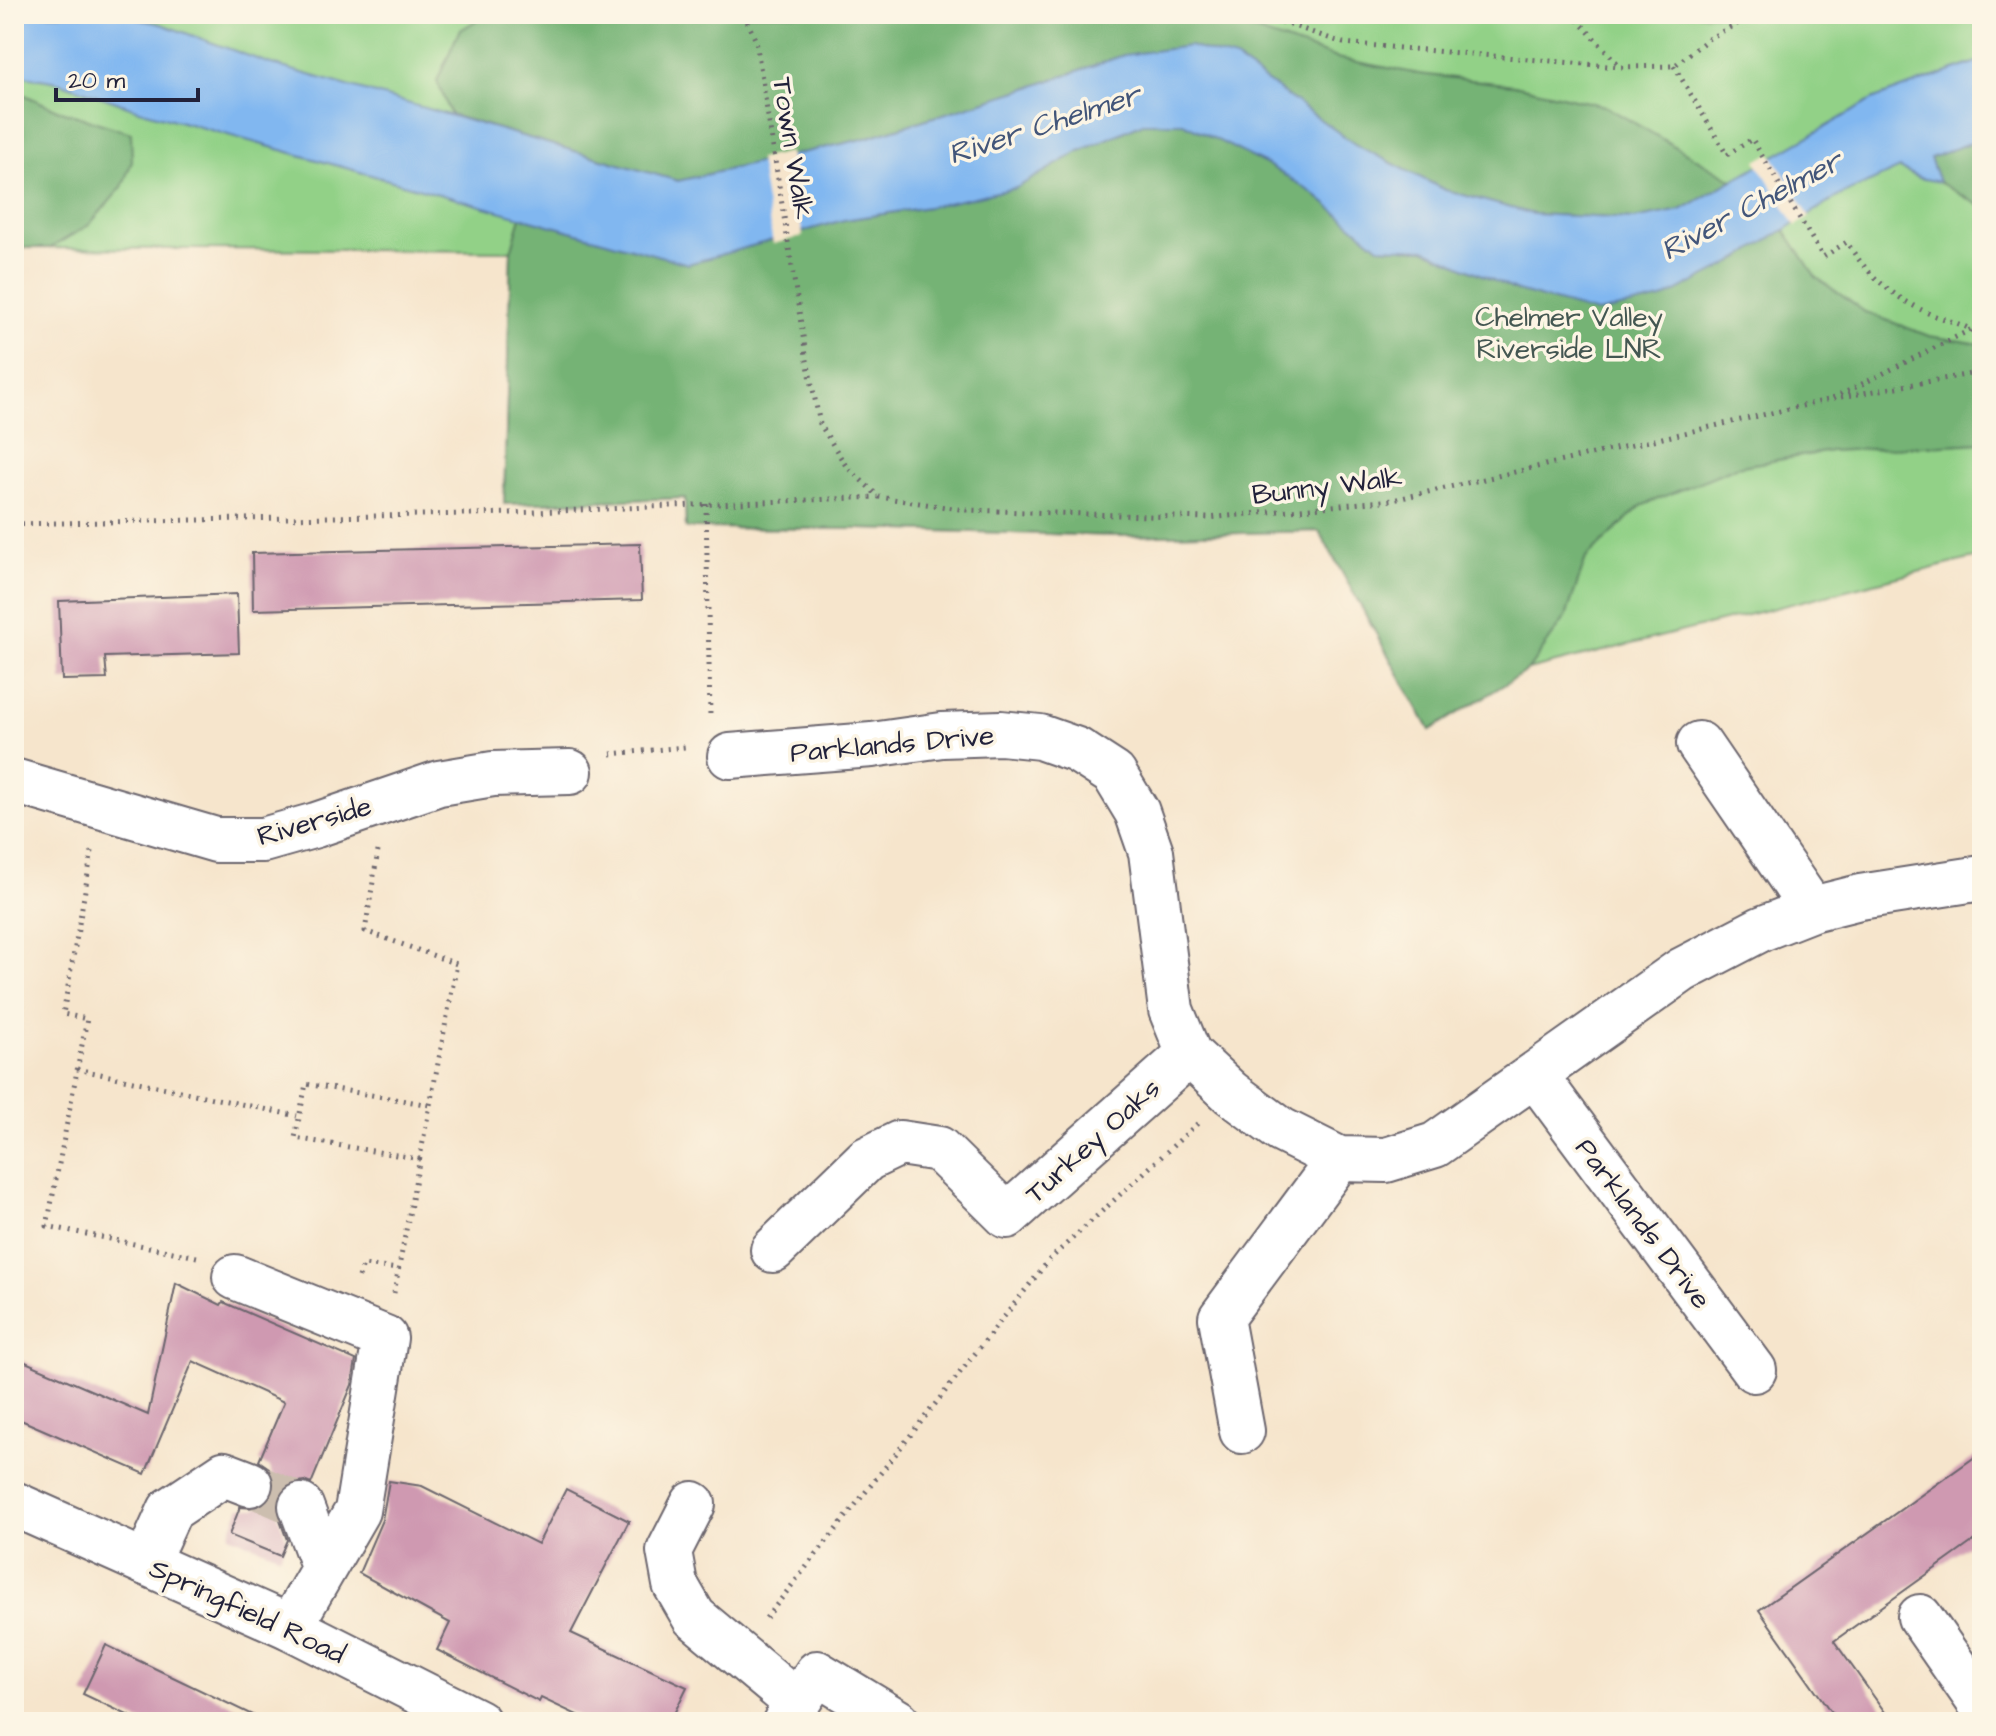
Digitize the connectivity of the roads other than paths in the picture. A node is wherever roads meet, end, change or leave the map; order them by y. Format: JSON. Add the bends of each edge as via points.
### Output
{"nodes":[{"id":1,"x":712,"y":744,"type":"road end"},
{"id":2,"x":1699,"y":744,"type":"dead end"},
{"id":3,"x":570,"y":772,"type":"road end"},
{"id":4,"x":14,"y":781,"type":"edge"},
{"id":5,"x":1982,"y":878,"type":"edge"},
{"id":6,"x":1812,"y":909,"type":"junction"},
{"id":7,"x":1189,"y":1054,"type":"junction"},
{"id":8,"x":1535,"y":1075,"type":"junction"},
{"id":9,"x":1339,"y":1159,"type":"junction"},
{"id":10,"x":773,"y":1250,"type":"dead end"},
{"id":11,"x":218,"y":1267,"type":"road end"},
{"id":12,"x":1754,"y":1370,"type":"dead end"},
{"id":13,"x":1242,"y":1431,"type":"dead end"},
{"id":14,"x":250,"y":1484,"type":"tunnel mouth"},
{"id":15,"x":14,"y":1504,"type":"edge"},
{"id":16,"x":693,"y":1504,"type":"dead end"},
{"id":17,"x":301,"y":1506,"type":"dead end"},
{"id":18,"x":146,"y":1563,"type":"junction"},
{"id":19,"x":324,"y":1568,"type":"junction"},
{"id":20,"x":1920,"y":1617,"type":"dead end"},
{"id":21,"x":290,"y":1627,"type":"junction"},
{"id":22,"x":1982,"y":1706,"type":"edge"},
{"id":23,"x":791,"y":1713,"type":"edge"},
{"id":24,"x":478,"y":1722,"type":"edge"},
{"id":25,"x":898,"y":1722,"type":"edge"}],
"edges":[{"from":1,"to":7,"type":"street","name":"Parklands Drive","via":[[872,745],[1001,733],[1040,737],[1077,750],[1114,774],[1137,812],[1151,852],[1171,1010]]},
{"from":2,"to":6,"type":"street"},
{"from":3,"to":4,"type":"street","name":"Riverside","via":[[493,774],[439,783],[263,840],[216,840]]},
{"from":5,"to":6,"type":"street","name":"Parklands Drive"},
{"from":6,"to":8,"type":"street","name":"Parklands Drive","via":[[1682,970]]},
{"from":7,"to":9,"type":"street","name":"Parklands Drive","via":[[1281,1130]]},
{"from":7,"to":10,"type":"street","name":"Turkey Oaks","via":[[1007,1216],[939,1149],[900,1143],[867,1159]]},
{"from":8,"to":9,"type":"street","name":"Parklands Drive","via":[[1435,1145],[1386,1160]]},
{"from":8,"to":12,"type":"street","name":"Parklands Drive"},
{"from":9,"to":13,"type":"street","via":[[1221,1318]]},
{"from":11,"to":19,"type":"street","via":[[385,1338],[357,1511]]},
{"from":14,"to":18,"type":"street","via":[[224,1474],[170,1510]]},
{"from":15,"to":18,"type":"street","name":"Springfield Road"},
{"from":16,"to":23,"type":"street","via":[[669,1551],[675,1584],[694,1617]]},
{"from":17,"to":19,"type":"street"},
{"from":18,"to":21,"type":"street","name":"Springfield Road"},
{"from":19,"to":21,"type":"street"},
{"from":20,"to":22,"type":"street"},
{"from":21,"to":24,"type":"street","name":"Springfield Road"},
{"from":23,"to":25,"type":"street","via":[[817,1673]]}]}
